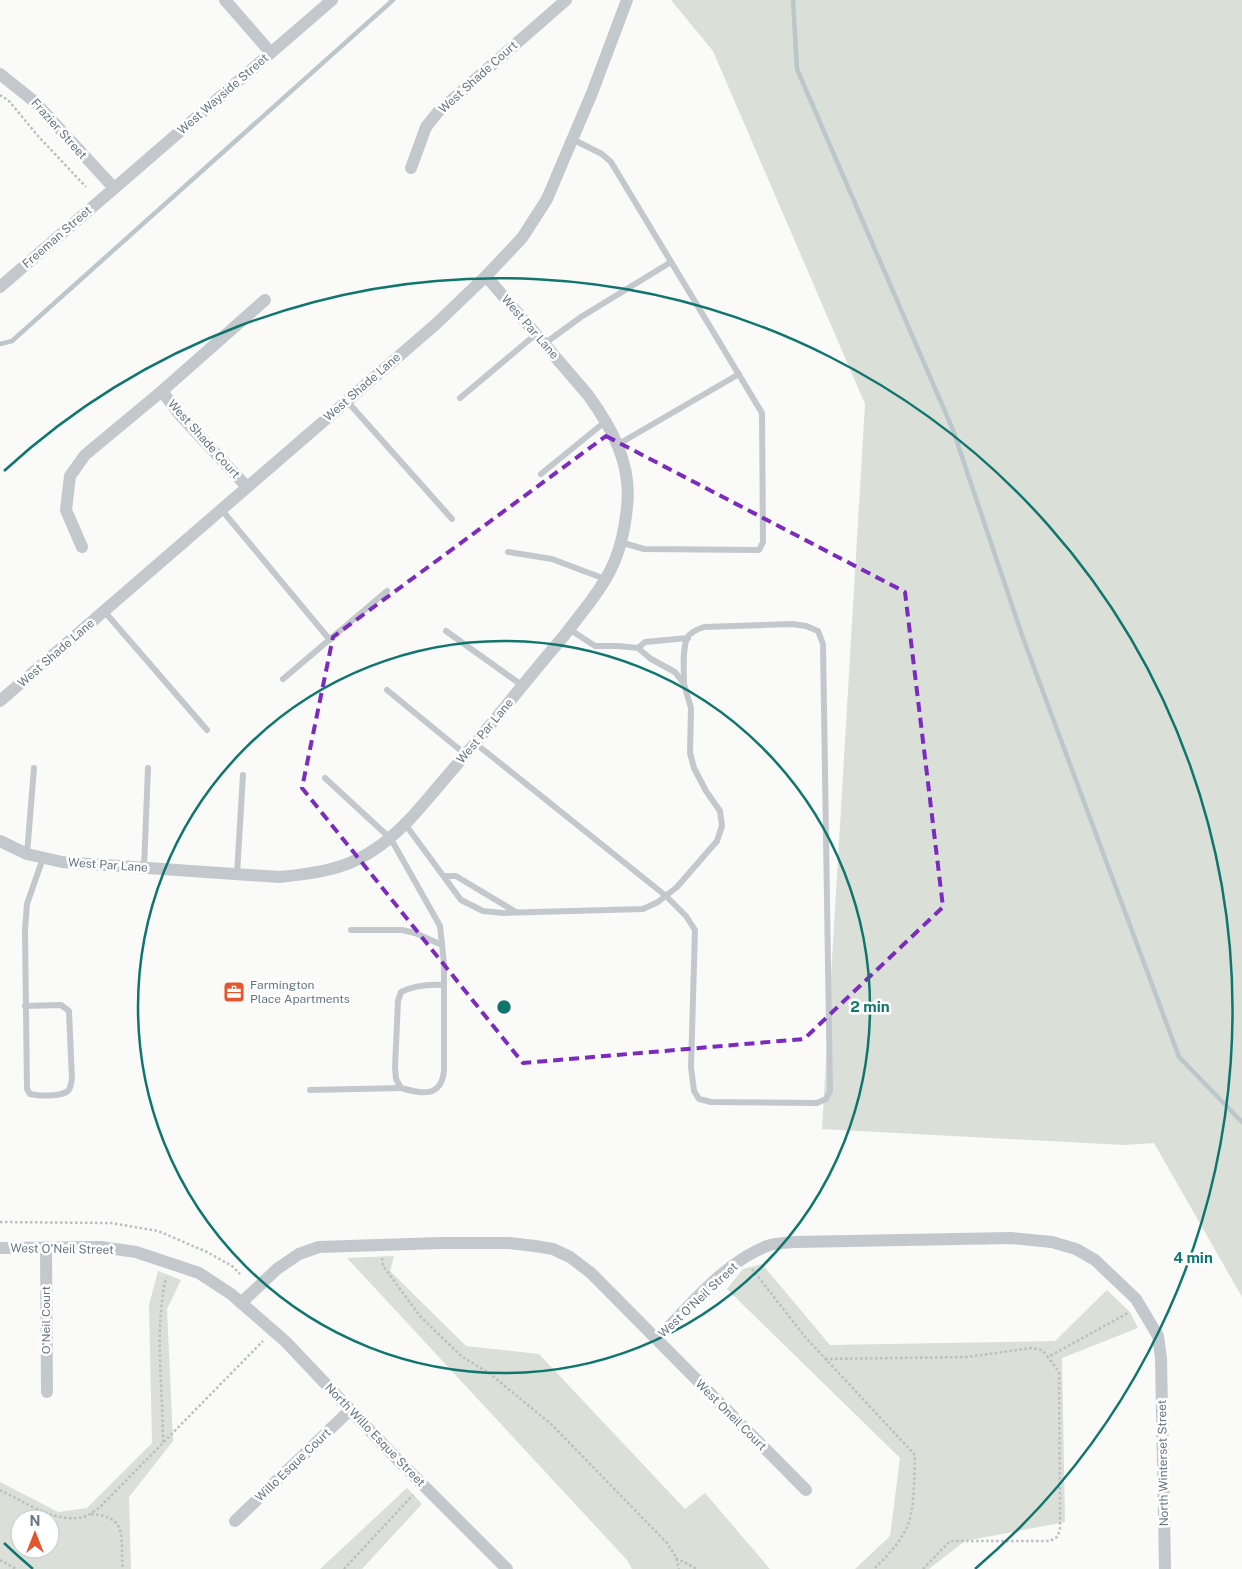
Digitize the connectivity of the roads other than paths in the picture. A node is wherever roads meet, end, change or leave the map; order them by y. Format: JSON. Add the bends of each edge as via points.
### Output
{"nodes":[{"id":1,"x":225,"y":0,"type":"edge"},
{"id":2,"x":566,"y":0,"type":"edge"},
{"id":3,"x":626,"y":0,"type":"edge"},
{"id":4,"x":325,"y":2,"type":"edge"},
{"id":5,"x":271,"y":52,"type":"junction"},
{"id":6,"x":0,"y":74,"type":"edge"},
{"id":7,"x":572,"y":139,"type":"junction"},
{"id":8,"x":411,"y":168,"type":"dead end"},
{"id":9,"x":114,"y":188,"type":"junction"},
{"id":10,"x":671,"y":262,"type":"junction"},
{"id":11,"x":486,"y":276,"type":"junction"},
{"id":12,"x":0,"y":287,"type":"edge"},
{"id":13,"x":265,"y":300,"type":"dead end"},
{"id":14,"x":539,"y":340,"type":"junction"},
{"id":15,"x":739,"y":374,"type":"junction"},
{"id":16,"x":162,"y":391,"type":"junction"},
{"id":17,"x":460,"y":398,"type":"dead end"},
{"id":18,"x":346,"y":400,"type":"junction"},
{"id":19,"x":606,"y":422,"type":"junction"},
{"id":20,"x":617,"y":445,"type":"junction"},
{"id":21,"x":541,"y":474,"type":"dead end"},
{"id":22,"x":247,"y":487,"type":"junction"},
{"id":23,"x":221,"y":509,"type":"junction"},
{"id":24,"x":452,"y":519,"type":"dead end"},
{"id":25,"x":620,"y":542,"type":"junction"},
{"id":26,"x":82,"y":547,"type":"dead end"},
{"id":27,"x":508,"y":552,"type":"dead end"},
{"id":28,"x":605,"y":579,"type":"junction"},
{"id":29,"x":387,"y":591,"type":"dead end"},
{"id":30,"x":104,"y":611,"type":"junction"},
{"id":31,"x":569,"y":629,"type":"junction"},
{"id":32,"x":446,"y":631,"type":"dead end"},
{"id":33,"x":688,"y":638,"type":"junction"},
{"id":34,"x":330,"y":640,"type":"junction"},
{"id":35,"x":638,"y":648,"type":"junction"},
{"id":36,"x":283,"y":679,"type":"dead end"},
{"id":37,"x":684,"y":684,"type":"junction"},
{"id":38,"x":523,"y":686,"type":"junction"},
{"id":39,"x":387,"y":690,"type":"dead end"},
{"id":40,"x":0,"y":701,"type":"edge"},
{"id":41,"x":207,"y":730,"type":"dead end"},
{"id":42,"x":475,"y":743,"type":"junction"},
{"id":43,"x":465,"y":754,"type":"junction"},
{"id":44,"x":34,"y":768,"type":"dead end"},
{"id":45,"x":148,"y":768,"type":"dead end"},
{"id":46,"x":243,"y":775,"type":"dead end"},
{"id":47,"x":325,"y":778,"type":"dead end"},
{"id":48,"x":405,"y":824,"type":"junction"},
{"id":49,"x":391,"y":839,"type":"junction"},
{"id":50,"x":0,"y":841,"type":"edge"},
{"id":51,"x":27,"y":854,"type":"junction"},
{"id":52,"x":43,"y":858,"type":"junction"},
{"id":53,"x":144,"y":868,"type":"junction"},
{"id":54,"x":237,"y":874,"type":"junction"},
{"id":55,"x":444,"y":876,"type":"junction"},
{"id":56,"x":666,"y":896,"type":"junction"},
{"id":57,"x":516,"y":912,"type":"junction"},
{"id":58,"x":351,"y":930,"type":"dead end"},
{"id":59,"x":442,"y":945,"type":"junction"},
{"id":60,"x":444,"y":984,"type":"junction"},
{"id":61,"x":25,"y":1006,"type":"junction"},
{"id":62,"x":401,"y":1088,"type":"junction"},
{"id":63,"x":310,"y":1090,"type":"dead end"},
{"id":64,"x":46,"y":1247,"type":"junction"},
{"id":65,"x":0,"y":1248,"type":"edge"},
{"id":66,"x":241,"y":1303,"type":"junction"},
{"id":67,"x":656,"y":1339,"type":"junction"},
{"id":68,"x":1161,"y":1358,"type":"joint"},
{"id":69,"x":47,"y":1392,"type":"dead end"},
{"id":70,"x":350,"y":1410,"type":"junction"},
{"id":71,"x":806,"y":1490,"type":"dead end"},
{"id":72,"x":235,"y":1521,"type":"dead end"},
{"id":73,"x":507,"y":1569,"type":"edge"},
{"id":74,"x":1165,"y":1569,"type":"edge"}],
"edges":[{"from":1,"to":5,"type":"street"},
{"from":2,"to":8,"type":"street","name":"West Shade Court","via":[[438,112],[426,127]]},
{"from":3,"to":7,"type":"street","name":"West Shade Lane"},
{"from":4,"to":5,"type":"street","name":"West Wayside Street"},
{"from":5,"to":9,"type":"street","name":"West Wayside Street"},
{"from":6,"to":9,"type":"street","name":"Frazier Street","via":[[35,102]]},
{"from":7,"to":10,"type":"lane","via":[[611,162]]},
{"from":7,"to":11,"type":"street","name":"West Shade Lane","via":[[547,199],[522,238]]},
{"from":9,"to":12,"type":"street","name":"Freeman Street"},
{"from":10,"to":14,"type":"lane"},
{"from":10,"to":15,"type":"lane"},
{"from":11,"to":14,"type":"street","name":"West Par Lane"},
{"from":11,"to":18,"type":"street","name":"West Shade Lane","via":[[436,324]]},
{"from":13,"to":16,"type":"street","name":"West Shade Court"},
{"from":14,"to":17,"type":"lane"},
{"from":14,"to":19,"type":"street","name":"West Par Lane","via":[[588,395]]},
{"from":15,"to":20,"type":"lane"},
{"from":15,"to":25,"type":"lane","via":[[762,413],[763,542],[759,550],[644,549]]},
{"from":16,"to":22,"type":"street","name":"West Shade Court","via":[[179,414]]},
{"from":16,"to":26,"type":"street","name":"West Shade Court","via":[[85,455],[70,476],[66,510]]},
{"from":18,"to":22,"type":"street","name":"West Shade Lane"},
{"from":18,"to":24,"type":"lane"},
{"from":19,"to":20,"type":"street","name":"West Par Lane"},
{"from":19,"to":21,"type":"lane"},
{"from":20,"to":25,"type":"street","name":"West Par Lane","via":[[627,482],[627,506]]},
{"from":22,"to":23,"type":"street","name":"West Shade Lane"},
{"from":23,"to":30,"type":"street","name":"West Shade Lane"},
{"from":23,"to":34,"type":"lane"},
{"from":25,"to":28,"type":"street","name":"West Par Lane"},
{"from":27,"to":28,"type":"lane","via":[[552,560]]},
{"from":28,"to":31,"type":"street","name":"West Par Lane"},
{"from":29,"to":34,"type":"lane"},
{"from":30,"to":40,"type":"street","name":"West Shade Lane"},
{"from":30,"to":41,"type":"lane"},
{"from":31,"to":35,"type":"lane","via":[[595,646]]},
{"from":31,"to":38,"type":"street","name":"West Par Lane"},
{"from":32,"to":38,"type":"lane"},
{"from":33,"to":35,"type":"lane","via":[[645,642]]},
{"from":33,"to":37,"type":"lane"},
{"from":33,"to":56,"type":"lane","via":[[704,626],[792,624],[818,631],[823,644],[830,1091],[826,1099],[817,1103],[711,1102],[698,1099],[691,1067],[695,930]]},
{"from":34,"to":36,"type":"lane"},
{"from":35,"to":37,"type":"lane","via":[[675,672]]},
{"from":37,"to":56,"type":"lane","via":[[691,708],[690,752],[694,768],[720,811],[722,826],[717,841]]},
{"from":38,"to":42,"type":"street","name":"West Par Lane"},
{"from":39,"to":43,"type":"lane"},
{"from":42,"to":43,"type":"street","name":"West Par Lane"},
{"from":42,"to":56,"type":"lane"},
{"from":43,"to":48,"type":"street","name":"West Par Lane"},
{"from":44,"to":51,"type":"lane"},
{"from":45,"to":53,"type":"lane"},
{"from":46,"to":54,"type":"lane"},
{"from":47,"to":49,"type":"lane"},
{"from":48,"to":49,"type":"street","name":"West Par Lane"},
{"from":48,"to":55,"type":"lane"},
{"from":49,"to":54,"type":"street","name":"West Par Lane","via":[[342,866],[311,874],[279,877]]},
{"from":49,"to":59,"type":"lane","via":[[440,926]]},
{"from":50,"to":51,"type":"street","name":"West Par Lane"},
{"from":51,"to":52,"type":"street","name":"West Par Lane"},
{"from":52,"to":53,"type":"street","name":"West Par Lane"},
{"from":52,"to":61,"type":"lane","via":[[27,904]]},
{"from":53,"to":54,"type":"street","name":"West Par Lane"},
{"from":55,"to":57,"type":"lane","via":[[456,876]]},
{"from":55,"to":57,"type":"lane","via":[[462,900],[484,911]]},
{"from":56,"to":57,"type":"lane","via":[[643,909]]},
{"from":58,"to":59,"type":"lane","via":[[402,930]]},
{"from":59,"to":60,"type":"lane"},
{"from":60,"to":62,"type":"lane","via":[[425,984],[401,992],[395,1067]]},
{"from":60,"to":62,"type":"lane","via":[[443,1081],[432,1092]]},
{"from":61,"to":61,"type":"lane","via":[[27,1089],[30,1094],[62,1094],[71,1086],[72,1079],[69,1012],[61,1005]]},
{"from":62,"to":63,"type":"lane"},
{"from":64,"to":65,"type":"street","name":"West O'Neil Street"},
{"from":64,"to":66,"type":"street","name":"West O'Neil Street","via":[[101,1247],[136,1252],[199,1273]]},
{"from":64,"to":69,"type":"street","name":"O'Neil Court"},
{"from":66,"to":67,"type":"street","name":"West O'Neil Street","via":[[284,1264],[319,1247],[509,1243],[553,1249],[570,1257],[591,1273]]},
{"from":66,"to":70,"type":"street","name":"North Willo Esque Street","via":[[286,1342]]},
{"from":67,"to":68,"type":"street","name":"West O'Neil Street","via":[[731,1266],[769,1245],[1034,1239],[1076,1249],[1095,1260],[1136,1298],[1158,1336]]},
{"from":67,"to":71,"type":"street","name":"West Oneil Court"},
{"from":68,"to":74,"type":"street","name":"North Winterset Street"},
{"from":70,"to":72,"type":"street","name":"Willo Esque Court"},
{"from":70,"to":73,"type":"street","name":"North Willo Esque Street"}]}
